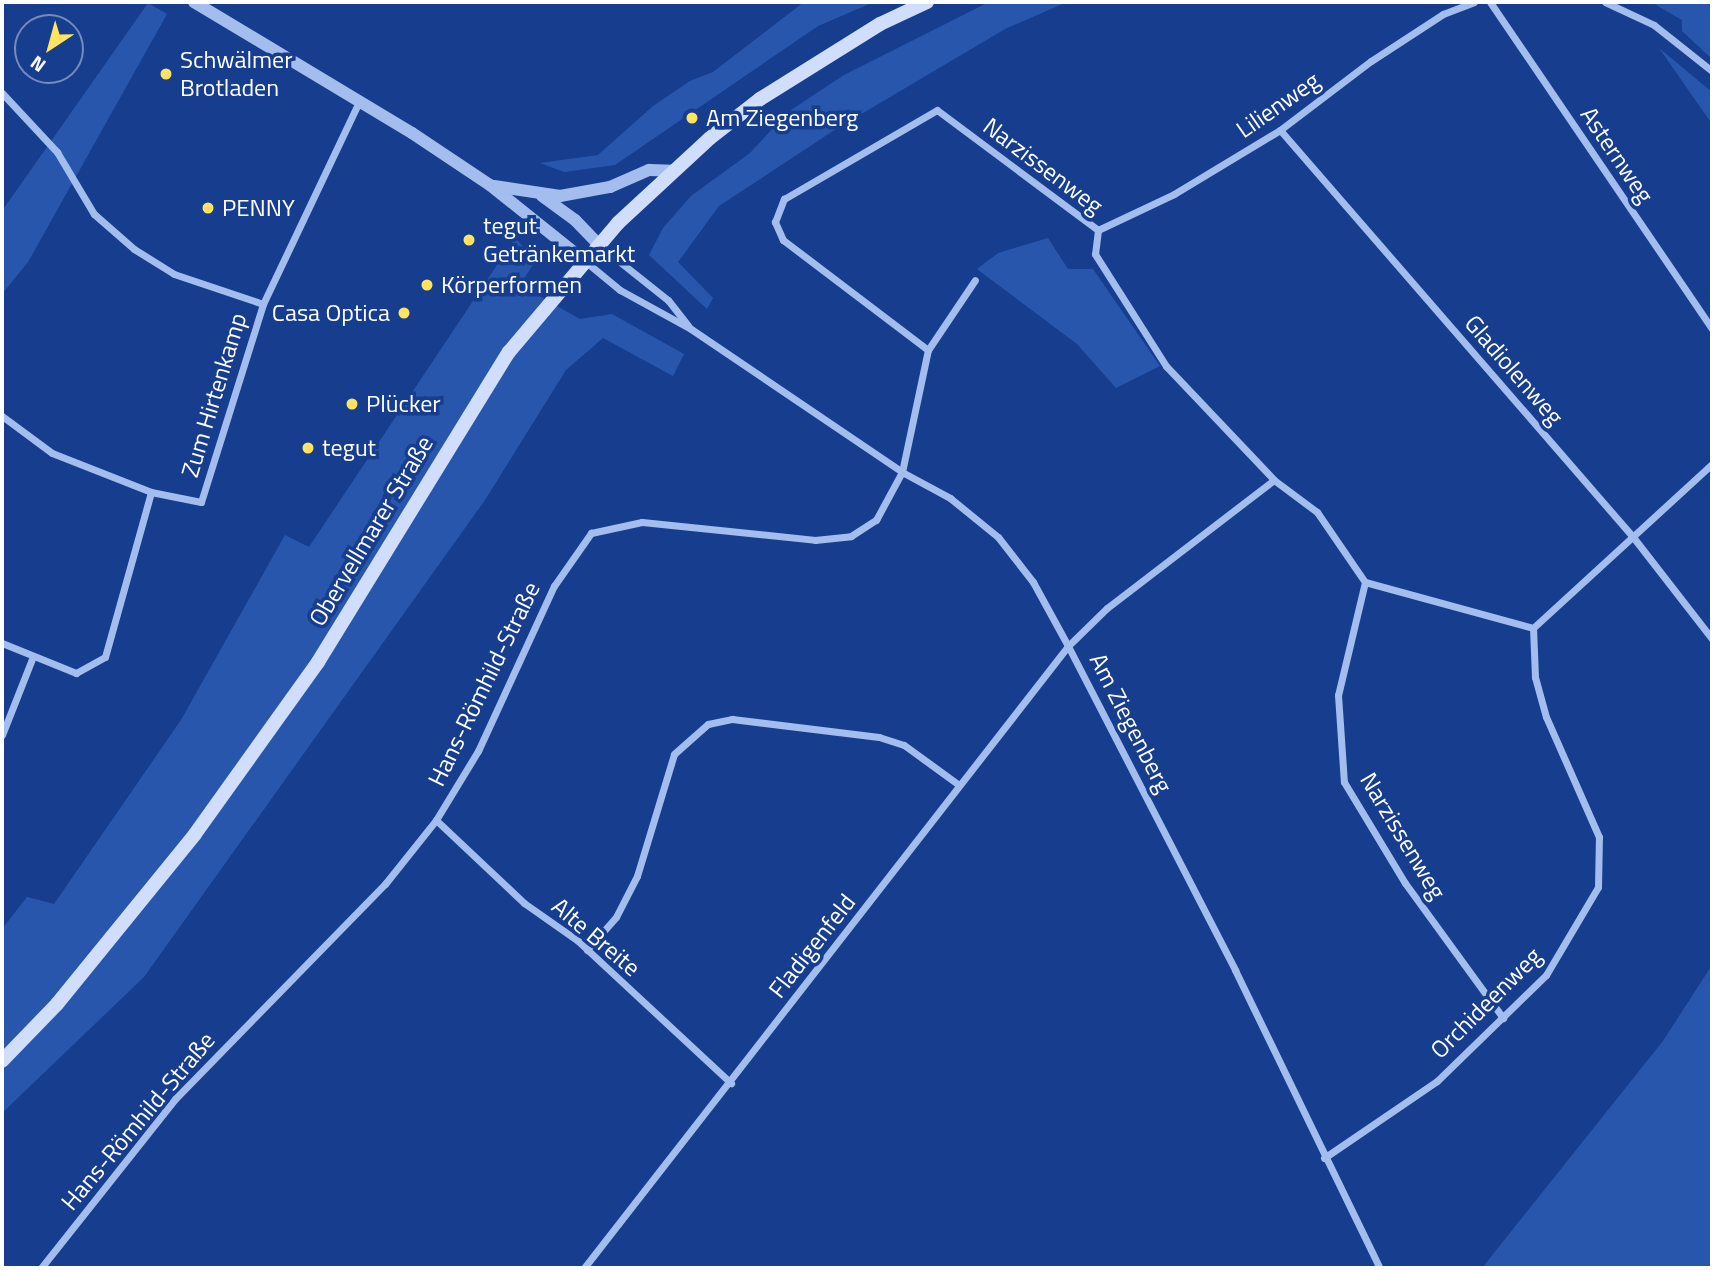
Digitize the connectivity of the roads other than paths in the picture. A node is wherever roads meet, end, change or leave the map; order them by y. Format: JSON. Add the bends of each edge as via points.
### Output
{"nodes":[{"id":1,"x":194,"y":2,"type":"edge"},
{"id":2,"x":927,"y":2,"type":"edge"},
{"id":3,"x":1474,"y":2,"type":"edge"},
{"id":4,"x":1490,"y":2,"type":"edge"},
{"id":5,"x":1605,"y":2,"type":"edge"},
{"id":6,"x":1712,"y":71,"type":"edge"},
{"id":7,"x":2,"y":93,"type":"edge"},
{"id":8,"x":360,"y":99,"type":"junction"},
{"id":9,"x":1280,"y":130,"type":"junction"},
{"id":10,"x":673,"y":171,"type":"junction"},
{"id":11,"x":490,"y":185,"type":"junction"},
{"id":12,"x":539,"y":194,"type":"junction"},
{"id":13,"x":1098,"y":230,"type":"junction"},
{"id":14,"x":600,"y":246,"type":"junction"},
{"id":15,"x":586,"y":261,"type":"junction"},
{"id":16,"x":975,"y":280,"type":"dead end"},
{"id":17,"x":263,"y":304,"type":"junction"},
{"id":18,"x":691,"y":329,"type":"junction"},
{"id":19,"x":1712,"y":329,"type":"edge"},
{"id":20,"x":928,"y":349,"type":"junction"},
{"id":21,"x":2,"y":416,"type":"edge"},
{"id":22,"x":1712,"y":464,"type":"edge"},
{"id":23,"x":902,"y":472,"type":"junction"},
{"id":24,"x":1274,"y":480,"type":"junction"},
{"id":25,"x":151,"y":492,"type":"junction"},
{"id":26,"x":1633,"y":537,"type":"junction"},
{"id":27,"x":1365,"y":582,"type":"junction"},
{"id":28,"x":1533,"y":628,"type":"junction"},
{"id":29,"x":1712,"y":639,"type":"edge"},
{"id":30,"x":2,"y":643,"type":"edge"},
{"id":31,"x":1068,"y":646,"type":"junction"},
{"id":32,"x":32,"y":659,"type":"junction"},
{"id":33,"x":2,"y":735,"type":"edge"},
{"id":34,"x":959,"y":785,"type":"junction"},
{"id":35,"x":436,"y":820,"type":"junction"},
{"id":36,"x":587,"y":950,"type":"junction"},
{"id":37,"x":1503,"y":1018,"type":"junction"},
{"id":38,"x":2,"y":1061,"type":"edge"},
{"id":39,"x":731,"y":1083,"type":"junction"},
{"id":40,"x":1324,"y":1158,"type":"junction"},
{"id":41,"x":41,"y":1268,"type":"edge"},
{"id":42,"x":584,"y":1268,"type":"edge"},
{"id":43,"x":1381,"y":1268,"type":"edge"}],
"edges":[{"from":1,"to":8,"type":"street"},
{"from":2,"to":10,"type":"main road","name":"Obervellmarer Straße","via":[[760,99]]},
{"from":3,"to":9,"type":"street","name":"Lilienweg","via":[[1443,14]]},
{"from":4,"to":19,"type":"street","name":"Asternweg"},
{"from":5,"to":6,"type":"street","via":[[1654,25]]},
{"from":7,"to":17,"type":"street","via":[[57,152],[94,214],[134,248],[174,274]]},
{"from":8,"to":11,"type":"street"},
{"from":8,"to":17,"type":"street","name":"Zum Hirtenkamp"},
{"from":9,"to":13,"type":"street","name":"Lilienweg","via":[[1174,194]]},
{"from":9,"to":26,"type":"street","name":"Gladiolenweg"},
{"from":10,"to":12,"type":"street","via":[[649,170],[618,184],[578,193]]},
{"from":10,"to":14,"type":"main road","name":"Obervellmarer Straße"},
{"from":11,"to":12,"type":"street"},
{"from":11,"to":15,"type":"street"},
{"from":12,"to":14,"type":"street","via":[[575,220]]},
{"from":13,"to":20,"type":"street","name":"Narzissenweg","via":[[936,110],[783,199],[775,213],[783,240]]},
{"from":13,"to":24,"type":"street","name":"Narzissenweg","via":[[1095,254],[1166,366]]},
{"from":14,"to":15,"type":"main road","name":"Obervellmarer Straße"},
{"from":14,"to":18,"type":"street","name":"Am Ziegenberg","via":[[668,300]]},
{"from":15,"to":18,"type":"street","name":"Am Ziegenberg","via":[[620,290]]},
{"from":15,"to":38,"type":"main road","name":"Obervellmarer Straße","via":[[509,352],[318,662],[195,834],[57,1004]]},
{"from":16,"to":20,"type":"street"},
{"from":17,"to":25,"type":"street","name":"Zum Hirtenkamp","via":[[201,502]]},
{"from":18,"to":23,"type":"street","name":"Am Ziegenberg"},
{"from":20,"to":23,"type":"street"},
{"from":21,"to":25,"type":"street","via":[[52,453]]},
{"from":22,"to":26,"type":"street"},
{"from":23,"to":31,"type":"street","name":"Am Ziegenberg","via":[[950,498],[998,537],[1032,582]]},
{"from":23,"to":35,"type":"street","name":"Hans-Römhild-Straße","via":[[876,520],[851,536],[815,540],[642,522],[591,533],[554,586],[506,695]]},
{"from":24,"to":27,"type":"street","name":"Narzissenweg","via":[[1317,512]]},
{"from":24,"to":31,"type":"street","via":[[1107,608]]},
{"from":25,"to":32,"type":"street","name":"Zum Hirtenkamp","via":[[105,657],[76,673]]},
{"from":26,"to":28,"type":"street"},
{"from":26,"to":29,"type":"street","name":"Gladiolenweg"},
{"from":27,"to":28,"type":"street"},
{"from":27,"to":37,"type":"street","name":"Narzissenweg","via":[[1338,695],[1344,782],[1405,883]]},
{"from":28,"to":37,"type":"street","name":"Orchideenweg","via":[[1535,677],[1546,717],[1599,837],[1598,887],[1546,975]]},
{"from":30,"to":32,"type":"street"},
{"from":31,"to":34,"type":"street","name":"Fladigenfeld"},
{"from":31,"to":40,"type":"street","name":"Am Ziegenberg","via":[[1235,970]]},
{"from":32,"to":33,"type":"street"},
{"from":34,"to":36,"type":"street","via":[[904,745],[879,737],[732,719],[708,724],[674,754],[637,877],[616,917]]},
{"from":34,"to":39,"type":"street","name":"Fladigenfeld"},
{"from":35,"to":36,"type":"street","name":"Alte Breite","via":[[524,903]]},
{"from":35,"to":41,"type":"street","name":"Hans-Römhild-Straße","via":[[385,884],[176,1099]]},
{"from":36,"to":39,"type":"street","name":"Alte Breite"},
{"from":37,"to":40,"type":"street","name":"Orchideenweg","via":[[1437,1081]]},
{"from":39,"to":42,"type":"street","name":"Fladigenfeld"},
{"from":40,"to":43,"type":"street","name":"Am Ziegenberg"}]}
